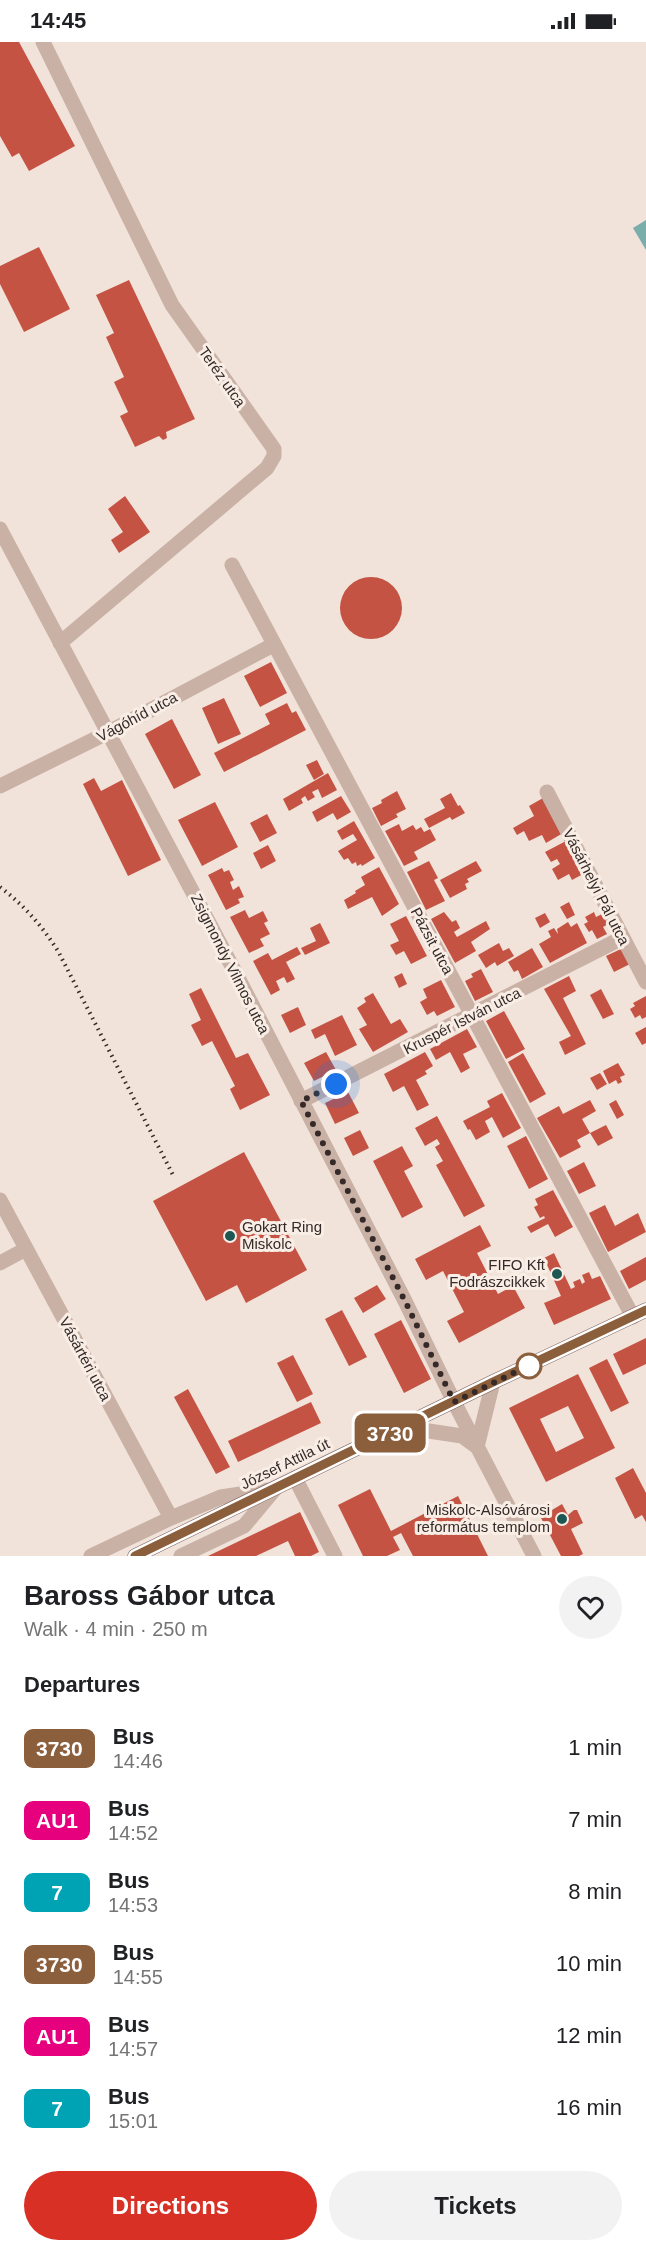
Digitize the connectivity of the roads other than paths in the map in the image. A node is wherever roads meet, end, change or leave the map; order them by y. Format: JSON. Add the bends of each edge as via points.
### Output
{"nodes":[{"id":1,"x":43,"y":42,"type":"edge"},
{"id":2,"x":0,"y":529,"type":"edge"},
{"id":3,"x":232,"y":565,"type":"dead end"},
{"id":4,"x":60,"y":643,"type":"junction"},
{"id":5,"x":273,"y":645,"type":"junction"},
{"id":6,"x":109,"y":732,"type":"junction"},
{"id":7,"x":0,"y":786,"type":"edge"},
{"id":8,"x":547,"y":792,"type":"dead end"},
{"id":9,"x":622,"y":938,"type":"junction"},
{"id":10,"x":646,"y":982,"type":"edge"},
{"id":11,"x":472,"y":1016,"type":"junction"},
{"id":12,"x":301,"y":1101,"type":"junction"},
{"id":13,"x":0,"y":1200,"type":"edge"},
{"id":14,"x":26,"y":1249,"type":"junction"},
{"id":15,"x":0,"y":1263,"type":"edge"},
{"id":16,"x":640,"y":1314,"type":"edge"},
{"id":17,"x":493,"y":1382,"type":"junction"},
{"id":18,"x":454,"y":1402,"type":"junction"},
{"id":19,"x":402,"y":1427,"type":"junction"},
{"id":20,"x":477,"y":1447,"type":"junction"},
{"id":21,"x":295,"y":1478,"type":"junction"},
{"id":22,"x":275,"y":1489,"type":"junction"},
{"id":23,"x":171,"y":1518,"type":"junction"},
{"id":24,"x":91,"y":1556,"type":"edge"},
{"id":25,"x":135,"y":1556,"type":"edge"},
{"id":26,"x":183,"y":1556,"type":"edge"},
{"id":27,"x":335,"y":1556,"type":"edge"},
{"id":28,"x":534,"y":1556,"type":"edge"}],
"edges":[{"from":1,"to":4,"type":"street","name":"Teréz utca","via":[[172,305],[274,449],[267,468]]},
{"from":2,"to":4,"type":"street","name":"Zsigmondy Vilmos utca"},
{"from":3,"to":5,"type":"street","name":"Pázsit utca"},
{"from":4,"to":6,"type":"street","name":"Zsigmondy Vilmos utca"},
{"from":5,"to":6,"type":"street","name":"Vágóhíd utca"},
{"from":5,"to":11,"type":"street","name":"Pázsit utca"},
{"from":6,"to":7,"type":"street","name":"Vágóhíd utca"},
{"from":6,"to":12,"type":"street","name":"Zsigmondy Vilmos utca"},
{"from":8,"to":9,"type":"street","name":"Vásárhelyi Pál utca"},
{"from":9,"to":10,"type":"street","name":"Vásárhelyi Pál utca"},
{"from":9,"to":11,"type":"street","name":"Kruspér István utca"},
{"from":11,"to":12,"type":"street","name":"Kruspér István utca"},
{"from":11,"to":16,"type":"street","name":"Pázsit utca"},
{"from":12,"to":18,"type":"street","name":"Zsigmondy Vilmos utca"},
{"from":13,"to":14,"type":"street","name":"Vásártéri utca"},
{"from":14,"to":15,"type":"street"},
{"from":14,"to":23,"type":"street","name":"Vásártéri utca"},
{"from":16,"to":17,"type":"main road","name":"József Attila út"},
{"from":17,"to":18,"type":"main road","name":"József Attila út"},
{"from":17,"to":20,"type":"street"},
{"from":18,"to":19,"type":"main road","name":"József Attila út"},
{"from":18,"to":20,"type":"street","name":"Zsigmondy Vilmos utca"},
{"from":19,"to":20,"type":"street","via":[[462,1436]]},
{"from":19,"to":21,"type":"main road","name":"József Attila út"},
{"from":20,"to":28,"type":"street","name":"Zsigmondy Vilmos utca"},
{"from":21,"to":22,"type":"main road","name":"József Attila út"},
{"from":21,"to":27,"type":"street"},
{"from":22,"to":23,"type":"street","via":[[221,1497]]},
{"from":22,"to":25,"type":"main road","name":"József Attila út"},
{"from":22,"to":26,"type":"street","via":[[244,1526]]},
{"from":23,"to":24,"type":"street"}]}
